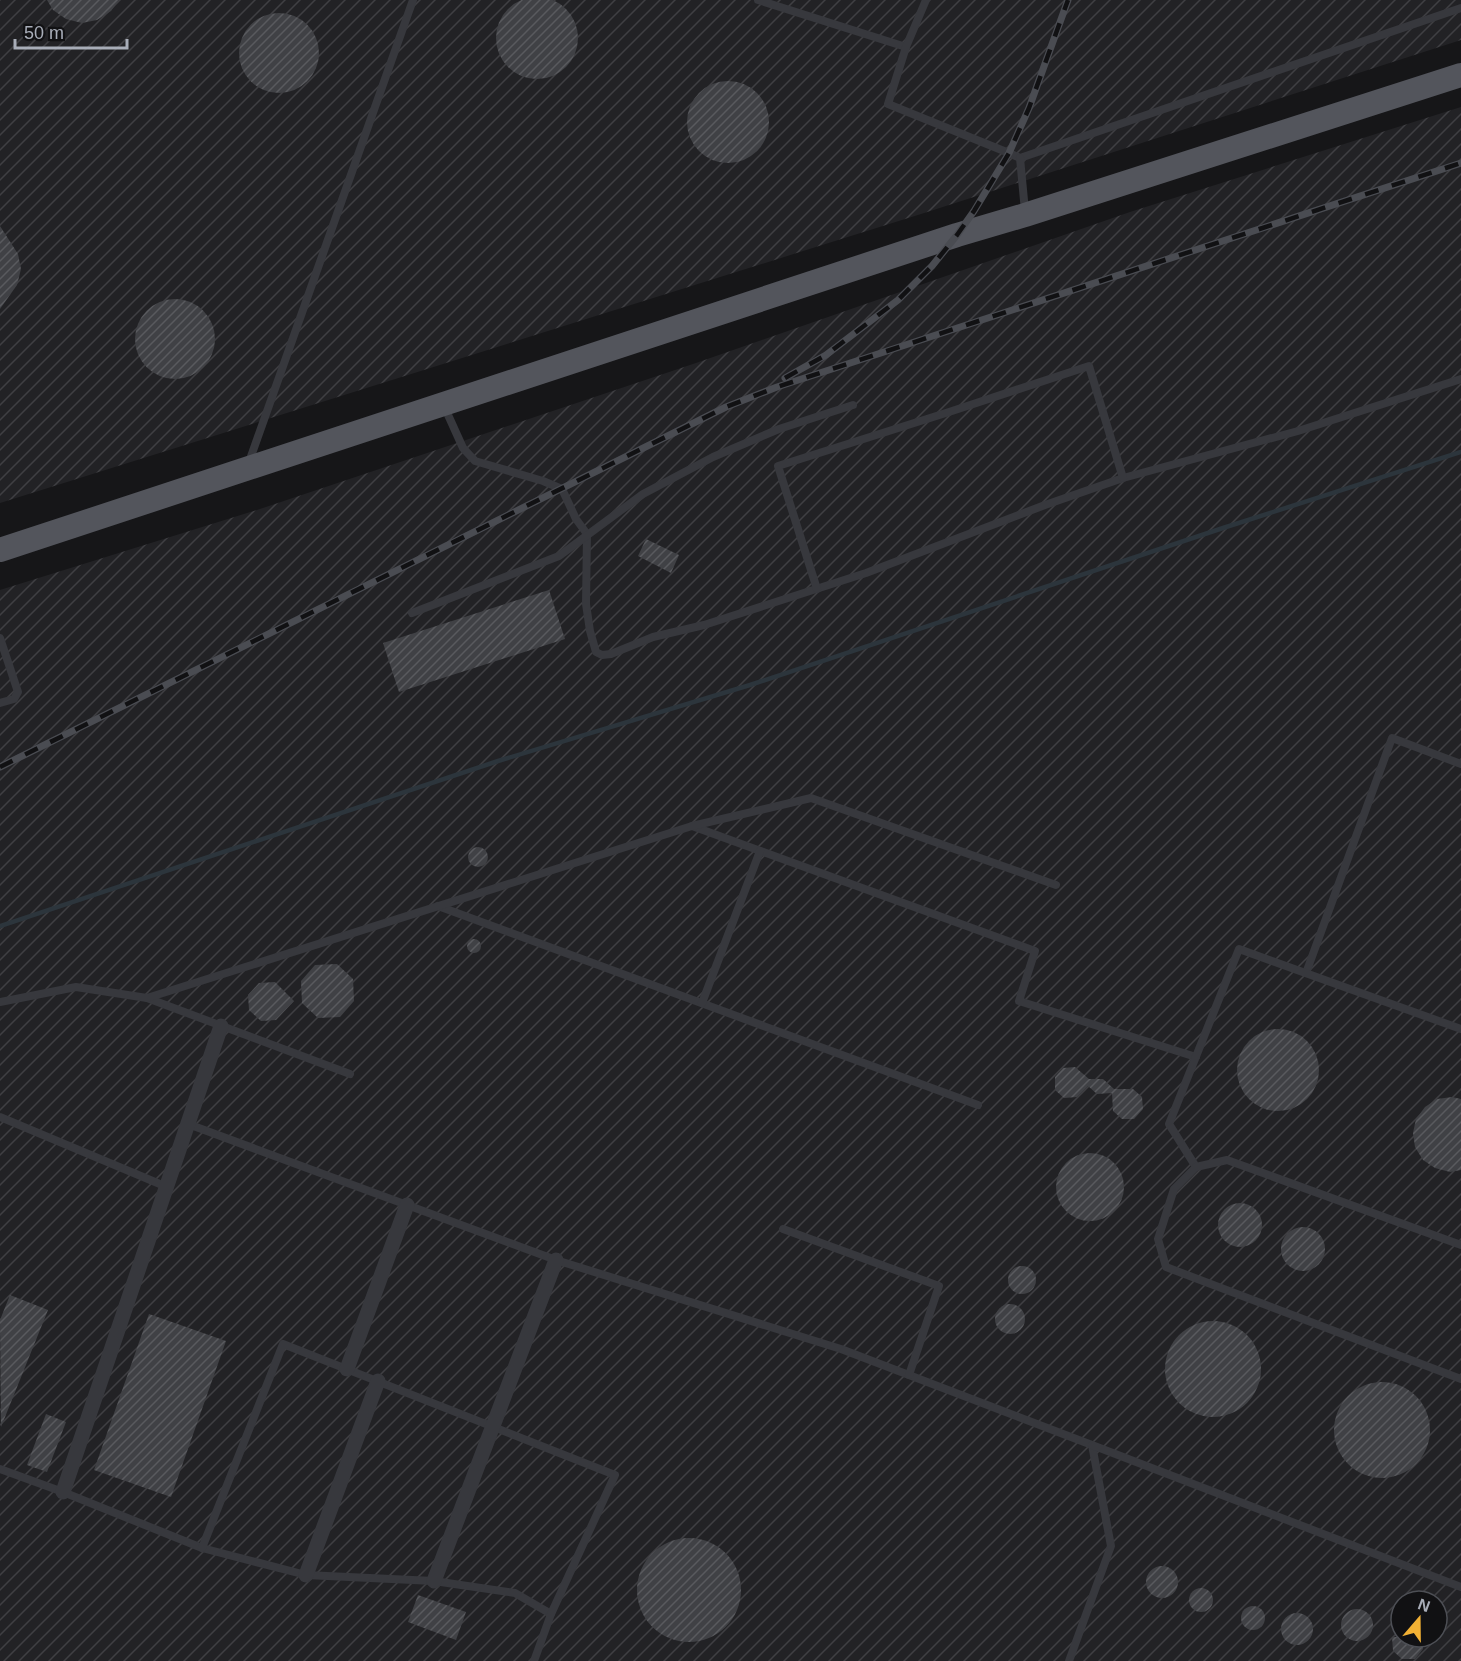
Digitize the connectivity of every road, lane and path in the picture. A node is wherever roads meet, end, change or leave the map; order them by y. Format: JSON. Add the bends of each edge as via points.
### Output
{"nodes":[{"id":1,"x":413,"y":0,"type":"edge"},
{"id":2,"x":758,"y":0,"type":"edge"},
{"id":3,"x":926,"y":0,"type":"edge"},
{"id":4,"x":1461,"y":8,"type":"edge"},
{"id":5,"x":906,"y":47,"type":"junction"},
{"id":6,"x":1461,"y":75,"type":"edge"},
{"id":7,"x":1020,"y":158,"type":"junction"},
{"id":8,"x":1025,"y":215,"type":"junction"},
{"id":9,"x":1461,"y":379,"type":"edge"},
{"id":10,"x":443,"y":404,"type":"junction"},
{"id":11,"x":853,"y":405,"type":"dead end"},
{"id":12,"x":247,"y":469,"type":"junction"},
{"id":13,"x":1123,"y":478,"type":"junction"},
{"id":14,"x":587,"y":534,"type":"junction"},
{"id":15,"x":0,"y":550,"type":"edge"},
{"id":16,"x":817,"y":589,"type":"junction"},
{"id":17,"x":412,"y":613,"type":"dead end"},
{"id":18,"x":0,"y":638,"type":"edge"},
{"id":19,"x":0,"y":703,"type":"edge"},
{"id":20,"x":1461,"y":764,"type":"edge"},
{"id":21,"x":692,"y":826,"type":"junction"},
{"id":22,"x":760,"y":851,"type":"junction"},
{"id":23,"x":1056,"y":885,"type":"dead end"},
{"id":24,"x":438,"y":906,"type":"junction"},
{"id":25,"x":1306,"y":973,"type":"junction"},
{"id":26,"x":147,"y":998,"type":"junction"},
{"id":27,"x":0,"y":1002,"type":"edge"},
{"id":28,"x":702,"y":1004,"type":"junction"},
{"id":29,"x":221,"y":1026,"type":"junction"},
{"id":30,"x":1461,"y":1029,"type":"edge"},
{"id":31,"x":1196,"y":1057,"type":"junction"},
{"id":32,"x":350,"y":1074,"type":"dead end"},
{"id":33,"x":978,"y":1105,"type":"dead end"},
{"id":34,"x":0,"y":1117,"type":"edge"},
{"id":35,"x":188,"y":1124,"type":"junction"},
{"id":36,"x":1196,"y":1167,"type":"junction"},
{"id":37,"x":166,"y":1187,"type":"junction"},
{"id":38,"x":407,"y":1205,"type":"junction"},
{"id":39,"x":783,"y":1229,"type":"dead end"},
{"id":40,"x":1461,"y":1245,"type":"edge"},
{"id":41,"x":555,"y":1260,"type":"junction"},
{"id":42,"x":347,"y":1369,"type":"junction"},
{"id":43,"x":909,"y":1375,"type":"junction"},
{"id":44,"x":1461,"y":1379,"type":"edge"},
{"id":45,"x":378,"y":1381,"type":"junction"},
{"id":46,"x":493,"y":1426,"type":"junction"},
{"id":47,"x":1092,"y":1445,"type":"junction"},
{"id":48,"x":0,"y":1469,"type":"edge"},
{"id":49,"x":63,"y":1492,"type":"junction"},
{"id":50,"x":202,"y":1548,"type":"junction"},
{"id":51,"x":306,"y":1575,"type":"junction"},
{"id":52,"x":434,"y":1581,"type":"junction"},
{"id":53,"x":1461,"y":1587,"type":"edge"},
{"id":54,"x":551,"y":1614,"type":"junction"},
{"id":55,"x":534,"y":1661,"type":"edge"},
{"id":56,"x":1069,"y":1661,"type":"edge"}],
"edges":[{"from":1,"to":12,"type":"lane"},
{"from":2,"to":5,"type":"lane"},
{"from":3,"to":5,"type":"lane"},
{"from":4,"to":7,"type":"lane"},
{"from":5,"to":7,"type":"lane","via":[[888,104]]},
{"from":6,"to":8,"type":"main road"},
{"from":7,"to":8,"type":"lane"},
{"from":8,"to":10,"type":"main road"},
{"from":9,"to":13,"type":"lane","via":[[1298,431]]},
{"from":10,"to":12,"type":"main road"},
{"from":10,"to":14,"type":"lane","via":[[463,448],[475,461],[562,489]]},
{"from":11,"to":14,"type":"lane","via":[[778,429],[713,457],[643,494]]},
{"from":12,"to":15,"type":"main road"},
{"from":13,"to":16,"type":"lane"},
{"from":13,"to":16,"type":"lane","via":[[1089,366],[778,466]]},
{"from":14,"to":16,"type":"lane","via":[[587,613],[596,652],[602,655]]},
{"from":14,"to":17,"type":"lane","via":[[559,556]]},
{"from":18,"to":19,"type":"lane","via":[[18,692],[14,699]]},
{"from":20,"to":25,"type":"lane","via":[[1392,738]]},
{"from":21,"to":22,"type":"lane"},
{"from":21,"to":23,"type":"lane","via":[[811,798]]},
{"from":21,"to":24,"type":"lane"},
{"from":22,"to":28,"type":"lane"},
{"from":22,"to":31,"type":"lane","via":[[1035,951],[1019,1000]]},
{"from":24,"to":26,"type":"lane"},
{"from":24,"to":28,"type":"lane"},
{"from":25,"to":30,"type":"lane"},
{"from":25,"to":31,"type":"lane","via":[[1239,949]]},
{"from":26,"to":27,"type":"lane","via":[[76,987]]},
{"from":26,"to":29,"type":"lane"},
{"from":28,"to":33,"type":"lane"},
{"from":29,"to":32,"type":"lane"},
{"from":29,"to":35,"type":"street"},
{"from":31,"to":36,"type":"lane","via":[[1169,1124]]},
{"from":34,"to":37,"type":"lane"},
{"from":35,"to":37,"type":"street"},
{"from":35,"to":38,"type":"lane"},
{"from":36,"to":40,"type":"lane","via":[[1227,1160]]},
{"from":36,"to":44,"type":"lane","via":[[1174,1189],[1158,1239],[1166,1267]]},
{"from":37,"to":49,"type":"street"},
{"from":38,"to":41,"type":"lane"},
{"from":38,"to":42,"type":"street"},
{"from":39,"to":43,"type":"lane","via":[[939,1286]]},
{"from":41,"to":43,"type":"lane","via":[[841,1349]]},
{"from":41,"to":46,"type":"street"},
{"from":42,"to":45,"type":"lane"},
{"from":42,"to":50,"type":"lane","via":[[283,1344]]},
{"from":43,"to":47,"type":"lane"},
{"from":45,"to":46,"type":"lane"},
{"from":45,"to":51,"type":"street"},
{"from":46,"to":52,"type":"street"},
{"from":46,"to":54,"type":"lane","via":[[615,1475]]},
{"from":47,"to":53,"type":"lane"},
{"from":47,"to":56,"type":"lane","via":[[1111,1546]]},
{"from":48,"to":49,"type":"lane"},
{"from":49,"to":50,"type":"lane"},
{"from":50,"to":51,"type":"lane"},
{"from":51,"to":52,"type":"lane"},
{"from":52,"to":54,"type":"lane","via":[[514,1593]]},
{"from":54,"to":55,"type":"lane"}]}
